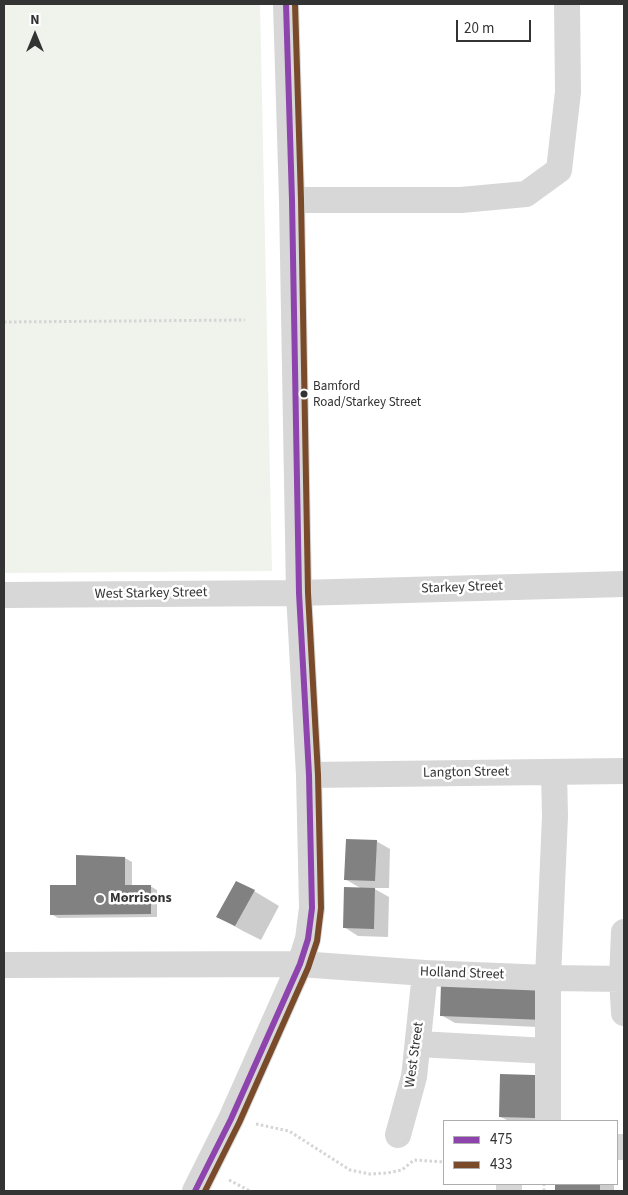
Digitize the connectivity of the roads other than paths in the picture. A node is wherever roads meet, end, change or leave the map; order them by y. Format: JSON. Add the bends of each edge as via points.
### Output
{"nodes":[{"id":1,"x":286,"y":4,"type":"edge"},
{"id":2,"x":567,"y":4,"type":"edge"},
{"id":3,"x":292,"y":200,"type":"junction"},
{"id":4,"x":624,"y":584,"type":"edge"},
{"id":5,"x":299,"y":593,"type":"junction"},
{"id":6,"x":4,"y":595,"type":"edge"},
{"id":7,"x":624,"y":771,"type":"edge"},
{"id":8,"x":554,"y":772,"type":"junction"},
{"id":9,"x":308,"y":776,"type":"junction"},
{"id":10,"x":624,"y":932,"type":"edge"},
{"id":11,"x":300,"y":964,"type":"junction"},
{"id":12,"x":4,"y":965,"type":"edge"},
{"id":13,"x":425,"y":973,"type":"junction"},
{"id":14,"x":548,"y":978,"type":"junction"},
{"id":15,"x":623,"y":978,"type":"edge"},
{"id":16,"x":624,"y":1013,"type":"edge"},
{"id":17,"x":418,"y":1044,"type":"junction"},
{"id":18,"x":548,"y":1051,"type":"junction"},
{"id":19,"x":548,"y":1120,"type":"edge"},
{"id":20,"x":398,"y":1135,"type":"dead end"},
{"id":21,"x":195,"y":1191,"type":"edge"}],
"edges":[{"from":1,"to":3,"type":"street"},
{"from":2,"to":3,"type":"street","via":[[568,92],[559,170],[526,194],[461,200]]},
{"from":3,"to":5,"type":"street"},
{"from":4,"to":5,"type":"street","name":"Starkey Street"},
{"from":5,"to":6,"type":"street","name":"West Starkey Street"},
{"from":5,"to":9,"type":"street"},
{"from":7,"to":8,"type":"street","name":"Langton Street"},
{"from":8,"to":9,"type":"street","name":"Langton Street"},
{"from":8,"to":14,"type":"street"},
{"from":9,"to":11,"type":"street","via":[[312,908],[308,939]]},
{"from":10,"to":15,"type":"street"},
{"from":11,"to":12,"type":"street","name":"Holland Street"},
{"from":11,"to":13,"type":"street","name":"Holland Street"},
{"from":11,"to":21,"type":"street"},
{"from":13,"to":14,"type":"street","name":"Holland Street"},
{"from":13,"to":17,"type":"street","name":"West Street"},
{"from":14,"to":15,"type":"street","name":"Holland Street"},
{"from":14,"to":18,"type":"street"},
{"from":15,"to":16,"type":"street"},
{"from":17,"to":18,"type":"street"},
{"from":17,"to":20,"type":"street","name":"West Street","via":[[414,1077]]},
{"from":18,"to":19,"type":"street"}]}
